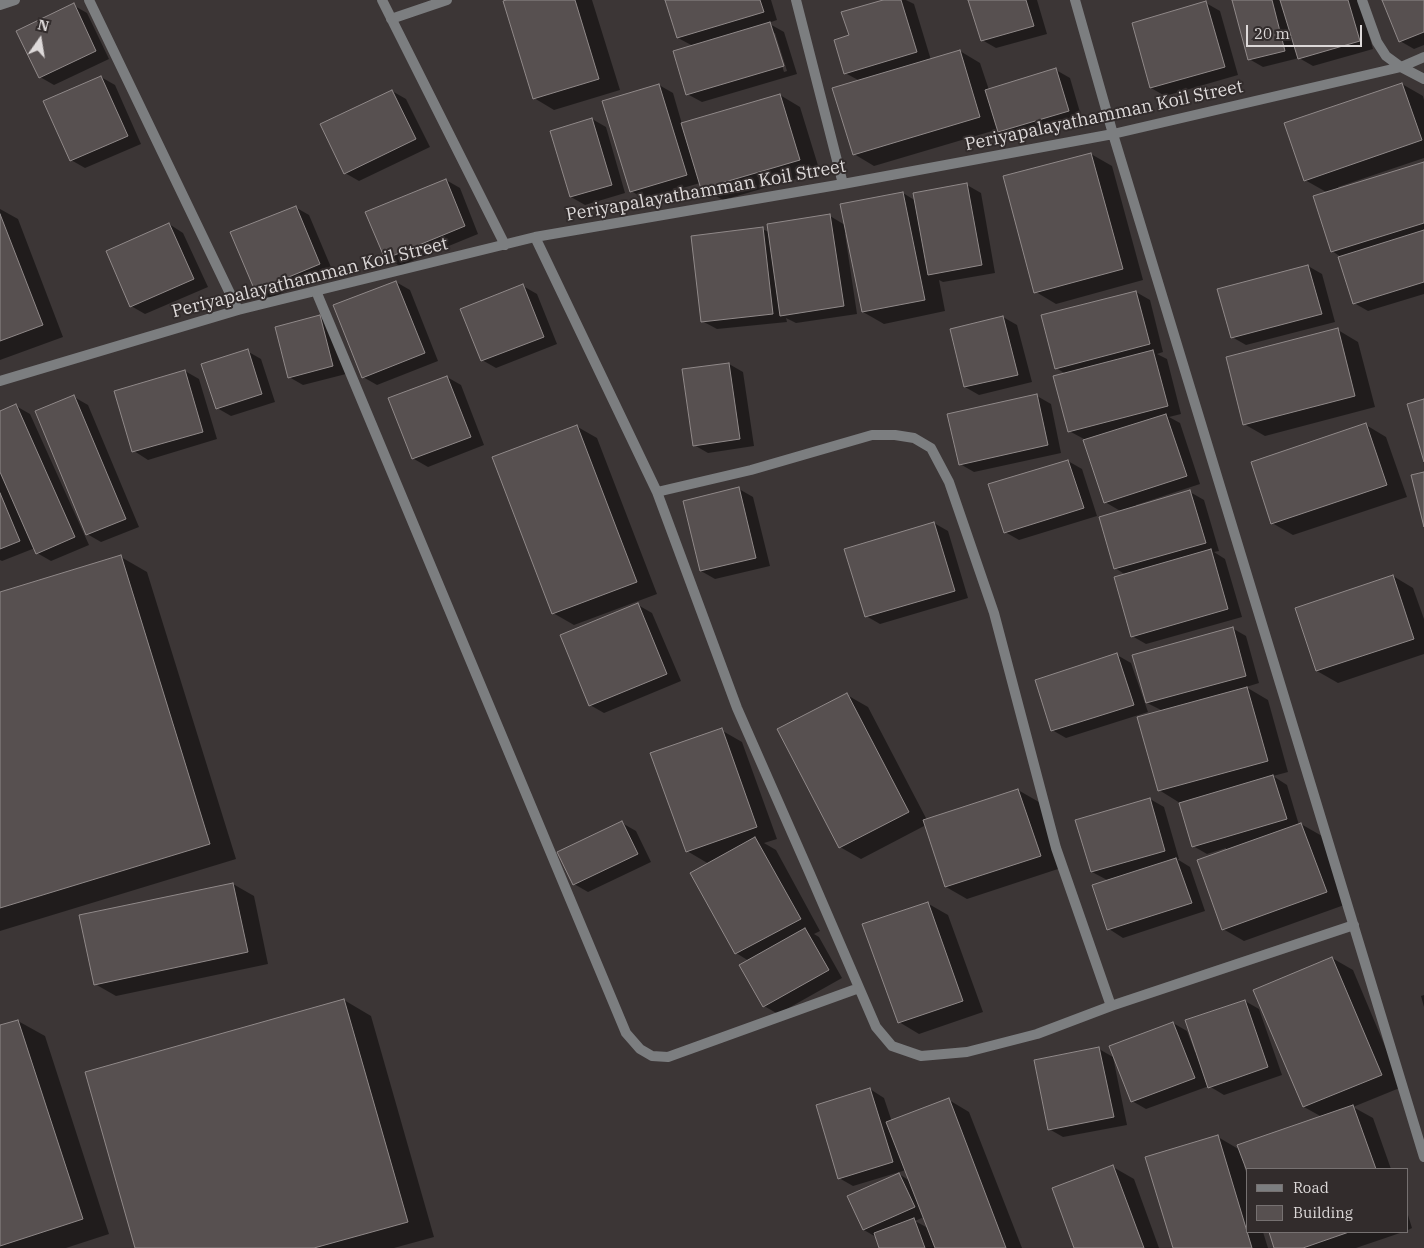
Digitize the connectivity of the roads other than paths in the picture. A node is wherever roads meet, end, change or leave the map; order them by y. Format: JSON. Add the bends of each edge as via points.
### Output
{"nodes":[{"id":1,"x":15,"y":0,"type":"edge"},
{"id":2,"x":89,"y":0,"type":"edge"},
{"id":3,"x":382,"y":0,"type":"edge"},
{"id":4,"x":448,"y":0,"type":"edge"},
{"id":5,"x":796,"y":0,"type":"edge"},
{"id":6,"x":1075,"y":0,"type":"edge"},
{"id":7,"x":1362,"y":0,"type":"edge"},
{"id":8,"x":0,"y":5,"type":"edge"},
{"id":9,"x":391,"y":19,"type":"junction"},
{"id":10,"x":1424,"y":57,"type":"edge"},
{"id":11,"x":1401,"y":67,"type":"junction"},
{"id":12,"x":1424,"y":79,"type":"edge"},
{"id":13,"x":1113,"y":134,"type":"junction"},
{"id":14,"x":843,"y":184,"type":"junction"},
{"id":15,"x":535,"y":238,"type":"junction"},
{"id":16,"x":505,"y":245,"type":"junction"},
{"id":17,"x":316,"y":291,"type":"junction"},
{"id":18,"x":238,"y":310,"type":"junction"},
{"id":19,"x":0,"y":381,"type":"edge"},
{"id":20,"x":657,"y":492,"type":"junction"},
{"id":21,"x":1354,"y":925,"type":"junction"},
{"id":22,"x":858,"y":988,"type":"junction"},
{"id":23,"x":1111,"y":1006,"type":"junction"},
{"id":24,"x":1424,"y":1157,"type":"edge"}],
"edges":[{"from":1,"to":8,"type":"street"},
{"from":2,"to":18,"type":"street"},
{"from":3,"to":9,"type":"street"},
{"from":4,"to":9,"type":"street"},
{"from":5,"to":14,"type":"street"},
{"from":6,"to":13,"type":"street"},
{"from":7,"to":11,"type":"street","via":[[1377,42],[1386,56]]},
{"from":9,"to":16,"type":"street"},
{"from":10,"to":11,"type":"street","name":"Periyapalayathamman Koil Street"},
{"from":11,"to":12,"type":"street"},
{"from":11,"to":13,"type":"street","name":"Periyapalayathamman Koil Street"},
{"from":13,"to":14,"type":"street","name":"Periyapalayathamman Koil Street"},
{"from":13,"to":21,"type":"street"},
{"from":14,"to":15,"type":"street","name":"Periyapalayathamman Koil Street"},
{"from":15,"to":16,"type":"street","name":"Periyapalayathamman Koil Street"},
{"from":15,"to":20,"type":"street"},
{"from":16,"to":17,"type":"street","name":"Periyapalayathamman Koil Street"},
{"from":17,"to":18,"type":"street","name":"Periyapalayathamman Koil Street"},
{"from":17,"to":22,"type":"street","via":[[626,1033],[640,1049],[652,1056],[668,1057]]},
{"from":18,"to":19,"type":"street","name":"Periyapalayathamman Koil Street"},
{"from":20,"to":22,"type":"street","via":[[737,708]]},
{"from":20,"to":23,"type":"street","via":[[751,470],[872,435],[914,438],[931,448],[949,482],[994,613],[1056,848]]},
{"from":21,"to":23,"type":"street"},
{"from":21,"to":24,"type":"street"},
{"from":22,"to":23,"type":"street","via":[[876,1027],[892,1046],[921,1056],[967,1052],[1038,1034]]}]}
